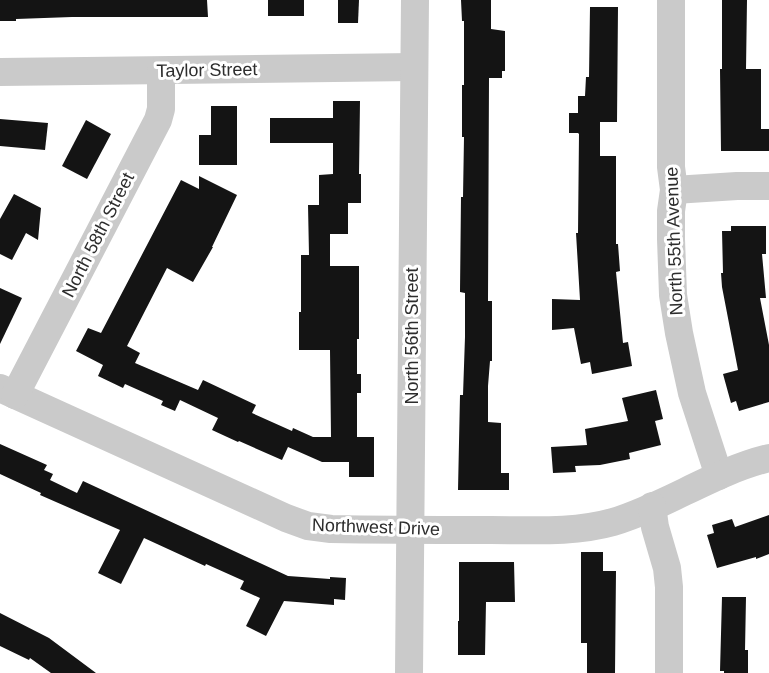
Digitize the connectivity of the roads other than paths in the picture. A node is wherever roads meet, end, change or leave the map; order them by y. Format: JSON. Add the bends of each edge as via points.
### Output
{"nodes":[{"id":1,"x":415,"y":0,"type":"edge"},
{"id":2,"x":671,"y":0,"type":"edge"},
{"id":3,"x":414,"y":67,"type":"junction"},
{"id":4,"x":161,"y":71,"type":"junction"},
{"id":5,"x":0,"y":72,"type":"edge"},
{"id":6,"x":769,"y":186,"type":"edge"},
{"id":7,"x":674,"y":190,"type":"junction"},
{"id":8,"x":8,"y":391,"type":"edge"},
{"id":9,"x":769,"y":458,"type":"edge"},
{"id":10,"x":719,"y":476,"type":"junction"},
{"id":11,"x":652,"y":506,"type":"junction"},
{"id":12,"x":411,"y":530,"type":"junction"},
{"id":13,"x":410,"y":673,"type":"edge"},
{"id":14,"x":669,"y":673,"type":"edge"}],
"edges":[{"from":1,"to":3,"type":"street","name":"North 56th Street"},
{"from":2,"to":7,"type":"street","name":"North 55th Avenue"},
{"from":3,"to":4,"type":"street","name":"Taylor Street"},
{"from":3,"to":12,"type":"street","name":"North 56th Street"},
{"from":4,"to":5,"type":"street","name":"Taylor Street"},
{"from":4,"to":8,"type":"street","name":"North 58th Street","via":[[158,120]]},
{"from":6,"to":7,"type":"street"},
{"from":7,"to":10,"type":"street","name":"North 55th Avenue","via":[[671,239],[679,333],[692,393]]},
{"from":8,"to":12,"type":"street","name":"Northwest Drive","via":[[308,526]]},
{"from":9,"to":10,"type":"street","name":"Northwest Drive"},
{"from":10,"to":11,"type":"street","name":"Northwest Drive"},
{"from":11,"to":12,"type":"street","name":"Northwest Drive","via":[[614,521],[574,529]]},
{"from":11,"to":14,"type":"street","via":[[669,587]]},
{"from":12,"to":13,"type":"street","name":"North 56th Street"}]}
